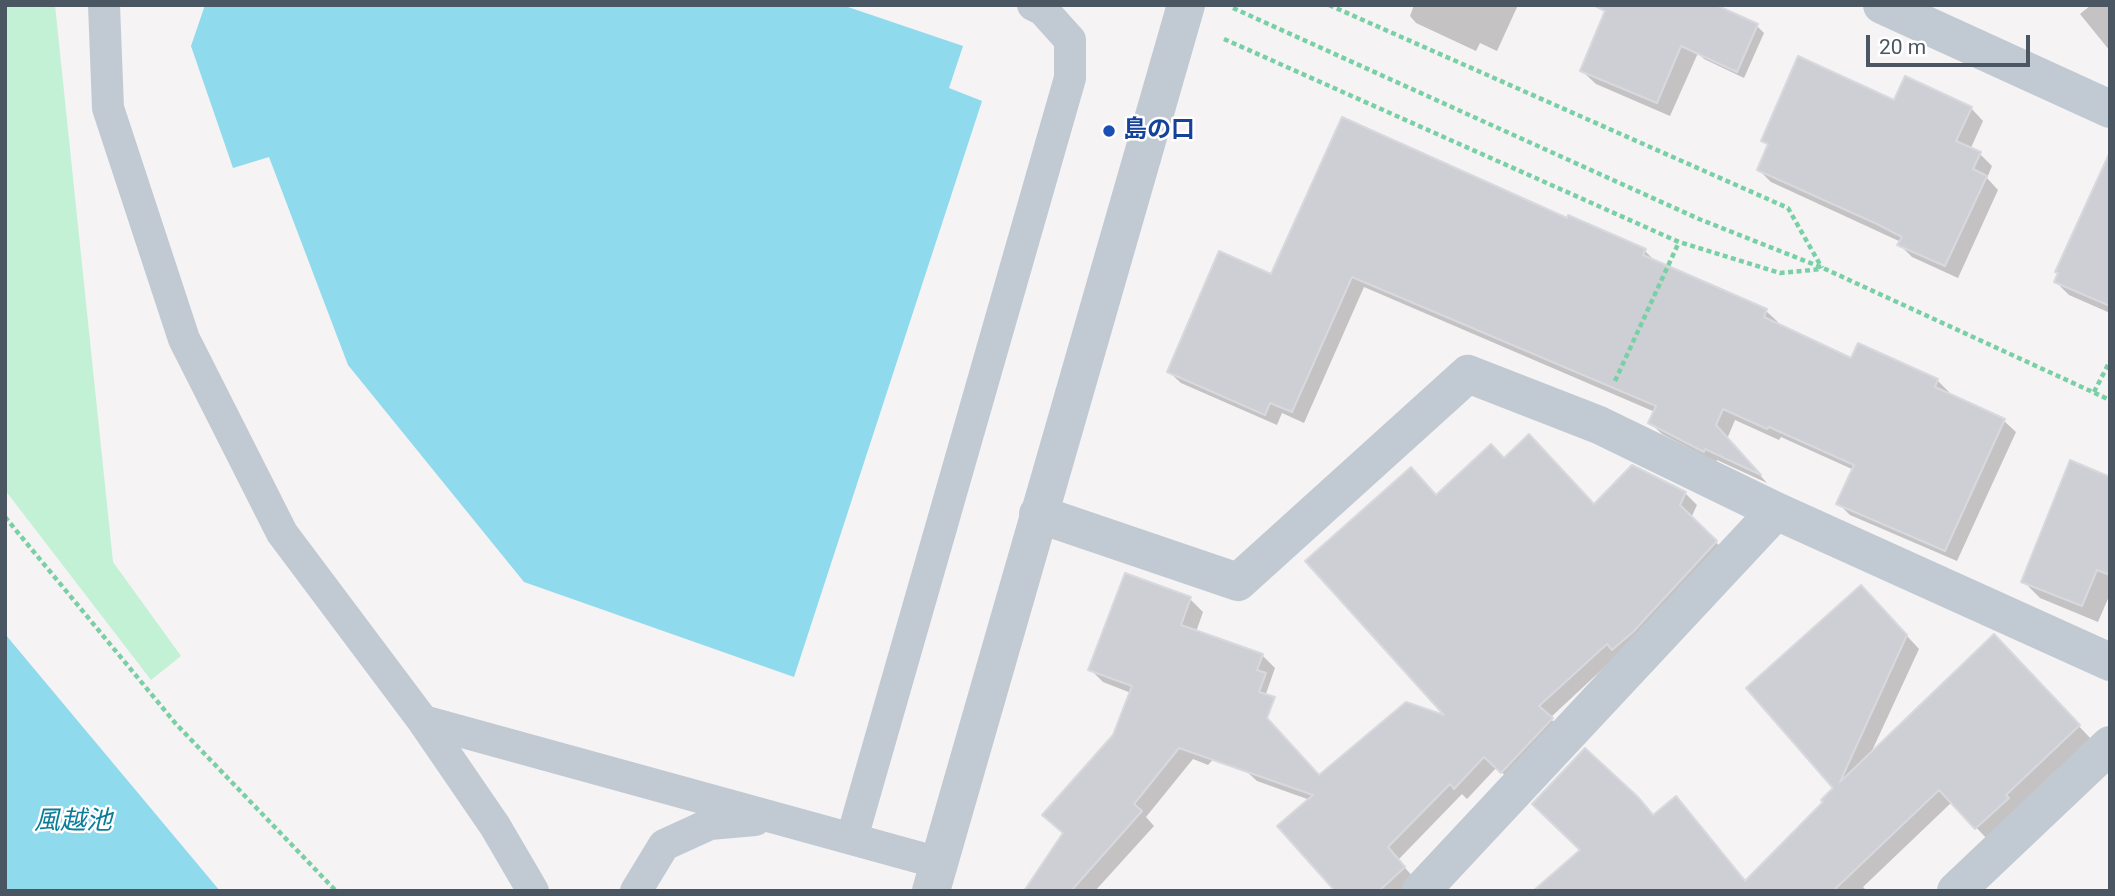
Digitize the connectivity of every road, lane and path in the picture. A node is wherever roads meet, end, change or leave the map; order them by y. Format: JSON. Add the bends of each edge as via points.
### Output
{"nodes":[{"id":1,"x":104,"y":5,"type":"edge"},
{"id":2,"x":1033,"y":5,"type":"edge"},
{"id":3,"x":1226,"y":5,"type":"edge"},
{"id":4,"x":1329,"y":5,"type":"edge"},
{"id":5,"x":1882,"y":5,"type":"edge"},
{"id":6,"x":1184,"y":14,"type":"edge"},
{"id":7,"x":2110,"y":109,"type":"edge"},
{"id":8,"x":1679,"y":242,"type":"junction"},
{"id":9,"x":1823,"y":268,"type":"junction"},
{"id":10,"x":2110,"y":361,"type":"edge"},
{"id":11,"x":2094,"y":393,"type":"junction"},
{"id":12,"x":2110,"y":400,"type":"edge"},
{"id":13,"x":1599,"y":425,"type":"junction"},
{"id":14,"x":1776,"y":511,"type":"junction"},
{"id":15,"x":1038,"y":514,"type":"junction"},
{"id":16,"x":5,"y":517,"type":"edge"},
{"id":17,"x":2110,"y":663,"type":"edge"},
{"id":18,"x":423,"y":721,"type":"junction"},
{"id":19,"x":2110,"y":745,"type":"edge"},
{"id":20,"x":780,"y":818,"type":"junction"},
{"id":21,"x":852,"y":838,"type":"junction"},
{"id":22,"x":935,"y":877,"type":"edge"},
{"id":23,"x":336,"y":891,"type":"edge"},
{"id":24,"x":533,"y":891,"type":"edge"},
{"id":25,"x":636,"y":891,"type":"edge"},
{"id":26,"x":1421,"y":891,"type":"edge"},
{"id":27,"x":1956,"y":891,"type":"edge"}],
"edges":[{"from":1,"to":18,"type":"lane","via":[[108,108],[184,339],[282,533]]},
{"from":2,"to":21,"type":"lane","via":[[1044,10],[1070,40],[1070,78]]},
{"from":3,"to":9,"type":"path","via":[[1699,219]]},
{"from":4,"to":9,"type":"path","via":[[1788,208]]},
{"from":5,"to":7,"type":"street"},
{"from":6,"to":8,"type":"path","via":[[1229,41]]},
{"from":6,"to":15,"type":"street"},
{"from":8,"to":9,"type":"path","via":[[1780,273]]},
{"from":8,"to":13,"type":"path"},
{"from":9,"to":11,"type":"path"},
{"from":10,"to":11,"type":"path"},
{"from":11,"to":12,"type":"path"},
{"from":13,"to":14,"type":"street"},
{"from":13,"to":15,"type":"street","via":[[1468,374],[1238,582]]},
{"from":14,"to":17,"type":"street"},
{"from":14,"to":26,"type":"street"},
{"from":15,"to":22,"type":"street"},
{"from":16,"to":23,"type":"path","via":[[176,724]]},
{"from":18,"to":20,"type":"lane"},
{"from":18,"to":24,"type":"lane"},
{"from":19,"to":27,"type":"street"},
{"from":20,"to":21,"type":"lane"},
{"from":20,"to":25,"type":"lane","via":[[710,824],[664,845]]},
{"from":21,"to":22,"type":"lane"}]}
